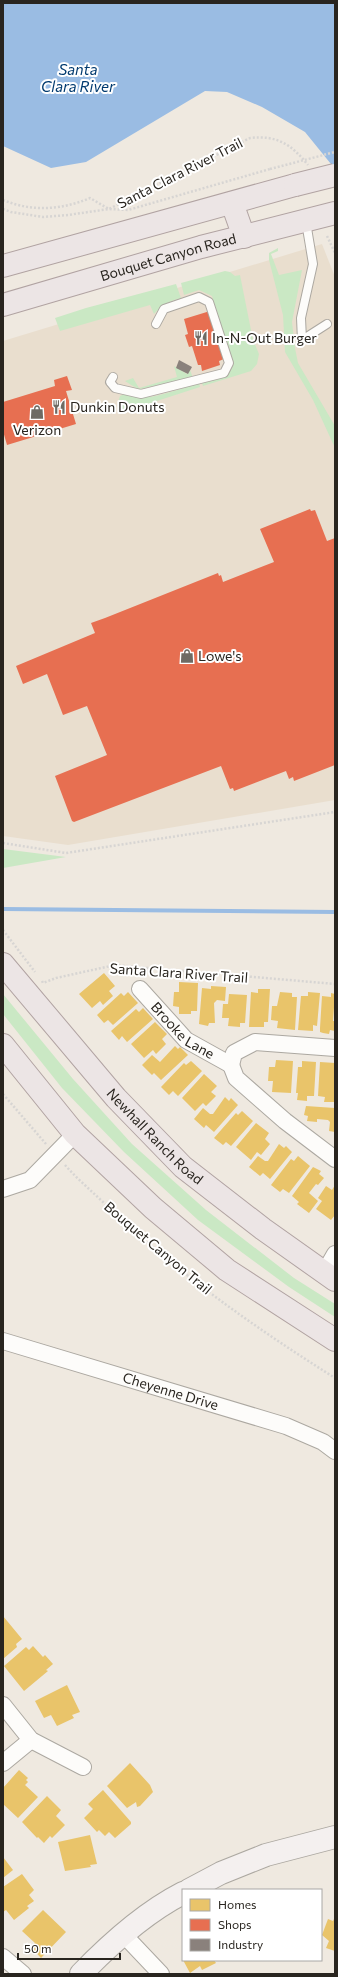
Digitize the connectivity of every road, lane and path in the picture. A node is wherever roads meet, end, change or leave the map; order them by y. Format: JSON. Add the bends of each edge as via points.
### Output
{"nodes":[{"id":1,"x":335,"y":152,"type":"edge"},
{"id":2,"x":312,"y":169,"type":"dead end"},
{"id":3,"x":335,"y":175,"type":"edge"},
{"id":4,"x":3,"y":200,"type":"edge"},
{"id":5,"x":232,"y":202,"type":"junction"},
{"id":6,"x":3,"y":209,"type":"edge"},
{"id":7,"x":109,"y":209,"type":"junction"},
{"id":8,"x":322,"y":222,"type":"edge"},
{"id":9,"x":244,"y":236,"type":"junction"},
{"id":10,"x":335,"y":253,"type":"edge"},
{"id":11,"x":3,"y":266,"type":"edge"},
{"id":12,"x":3,"y":305,"type":"edge"},
{"id":13,"x":156,"y":324,"type":"dead end"},
{"id":14,"x":328,"y":324,"type":"dead end"},
{"id":15,"x":113,"y":377,"type":"dead end"},
{"id":16,"x":335,"y":812,"type":"edge"},
{"id":17,"x":3,"y":843,"type":"edge"},
{"id":18,"x":3,"y":930,"type":"edge"},
{"id":19,"x":12,"y":959,"type":"edge"},
{"id":20,"x":335,"y":984,"type":"edge"},
{"id":21,"x":140,"y":989,"type":"dead end"},
{"id":22,"x":3,"y":1046,"type":"edge"},
{"id":23,"x":335,"y":1048,"type":"edge"},
{"id":24,"x":231,"y":1065,"type":"junction"},
{"id":25,"x":3,"y":1094,"type":"edge"},
{"id":26,"x":75,"y":1134,"type":"junction"},
{"id":27,"x":55,"y":1154,"type":"junction"},
{"id":28,"x":335,"y":1159,"type":"edge"},
{"id":29,"x":3,"y":1189,"type":"edge"},
{"id":30,"x":335,"y":1254,"type":"edge"},
{"id":31,"x":329,"y":1277,"type":"edge"},
{"id":32,"x":335,"y":1340,"type":"edge"},
{"id":33,"x":3,"y":1342,"type":"edge"},
{"id":34,"x":335,"y":1378,"type":"edge"},
{"id":35,"x":335,"y":1451,"type":"edge"},
{"id":36,"x":3,"y":1705,"type":"edge"},
{"id":37,"x":31,"y":1740,"type":"junction"},
{"id":38,"x":3,"y":1763,"type":"edge"},
{"id":39,"x":83,"y":1767,"type":"dead end"},
{"id":40,"x":335,"y":1837,"type":"edge"},
{"id":41,"x":190,"y":1889,"type":"edge"},
{"id":42,"x":182,"y":1893,"type":"edge"},
{"id":43,"x":124,"y":1934,"type":"junction"},
{"id":44,"x":3,"y":1957,"type":"edge"},
{"id":45,"x":23,"y":1974,"type":"edge"},
{"id":46,"x":82,"y":1974,"type":"edge"},
{"id":47,"x":161,"y":1974,"type":"edge"}],
"edges":[{"from":1,"to":7,"type":"path","bridge":true,"via":[[128,210]]},
{"from":2,"to":7,"type":"path","name":"Santa Clara River Trail","via":[[287,144],[264,136],[250,138]]},
{"from":3,"to":5,"type":"main road","bridge":true},
{"from":4,"to":7,"type":"path","via":[[22,206],[42,208],[74,205],[90,198]]},
{"from":5,"to":9,"type":"main road"},
{"from":5,"to":11,"type":"main road"},
{"from":6,"to":7,"type":"path","name":"Santa Clara River Trail","via":[[43,216]]},
{"from":8,"to":9,"type":"main road","name":"Bouquet Canyon Road"},
{"from":8,"to":10,"type":"path"},
{"from":8,"to":14,"type":"lane","via":[[301,318],[302,340]]},
{"from":9,"to":12,"type":"main road","name":"Bouquet Canyon Road"},
{"from":13,"to":15,"type":"lane","via":[[164,309],[199,298],[210,302],[229,364],[224,373],[141,394],[115,388],[110,382]]},
{"from":16,"to":17,"type":"path","via":[[66,853]]},
{"from":18,"to":19,"type":"path","name":"Santa Clara River Trail"},
{"from":19,"to":20,"type":"path","name":"Santa Clara River Trail","via":[[43,983],[115,965]]},
{"from":19,"to":31,"type":"main road","name":"Newhall Ranch Road","via":[[116,1098],[183,1167]]},
{"from":21,"to":24,"type":"street","name":"Brooke Lane","via":[[186,1040]]},
{"from":22,"to":26,"type":"main road"},
{"from":23,"to":24,"type":"street","via":[[255,1042],[234,1053]]},
{"from":24,"to":28,"type":"street","via":[[236,1078],[285,1121]]},
{"from":25,"to":27,"type":"path","name":"Bouquet Canyon Trail"},
{"from":26,"to":27,"type":"street"},
{"from":26,"to":32,"type":"main road","via":[[153,1208],[228,1270]]},
{"from":27,"to":29,"type":"street","via":[[30,1180]]},
{"from":27,"to":34,"type":"path","name":"Bouquet Canyon Trail","via":[[127,1225],[165,1258],[259,1329]]},
{"from":30,"to":31,"type":"street"},
{"from":33,"to":35,"type":"street","name":"Cheyenne Drive","via":[[286,1426],[323,1442]]},
{"from":36,"to":37,"type":"street"},
{"from":37,"to":38,"type":"street"},
{"from":37,"to":39,"type":"street"},
{"from":40,"to":41,"type":"street","via":[[266,1855]]},
{"from":42,"to":43,"type":"street","via":[[168,1900]]},
{"from":43,"to":46,"type":"street"},
{"from":43,"to":47,"type":"street"},
{"from":44,"to":45,"type":"street"}]}
